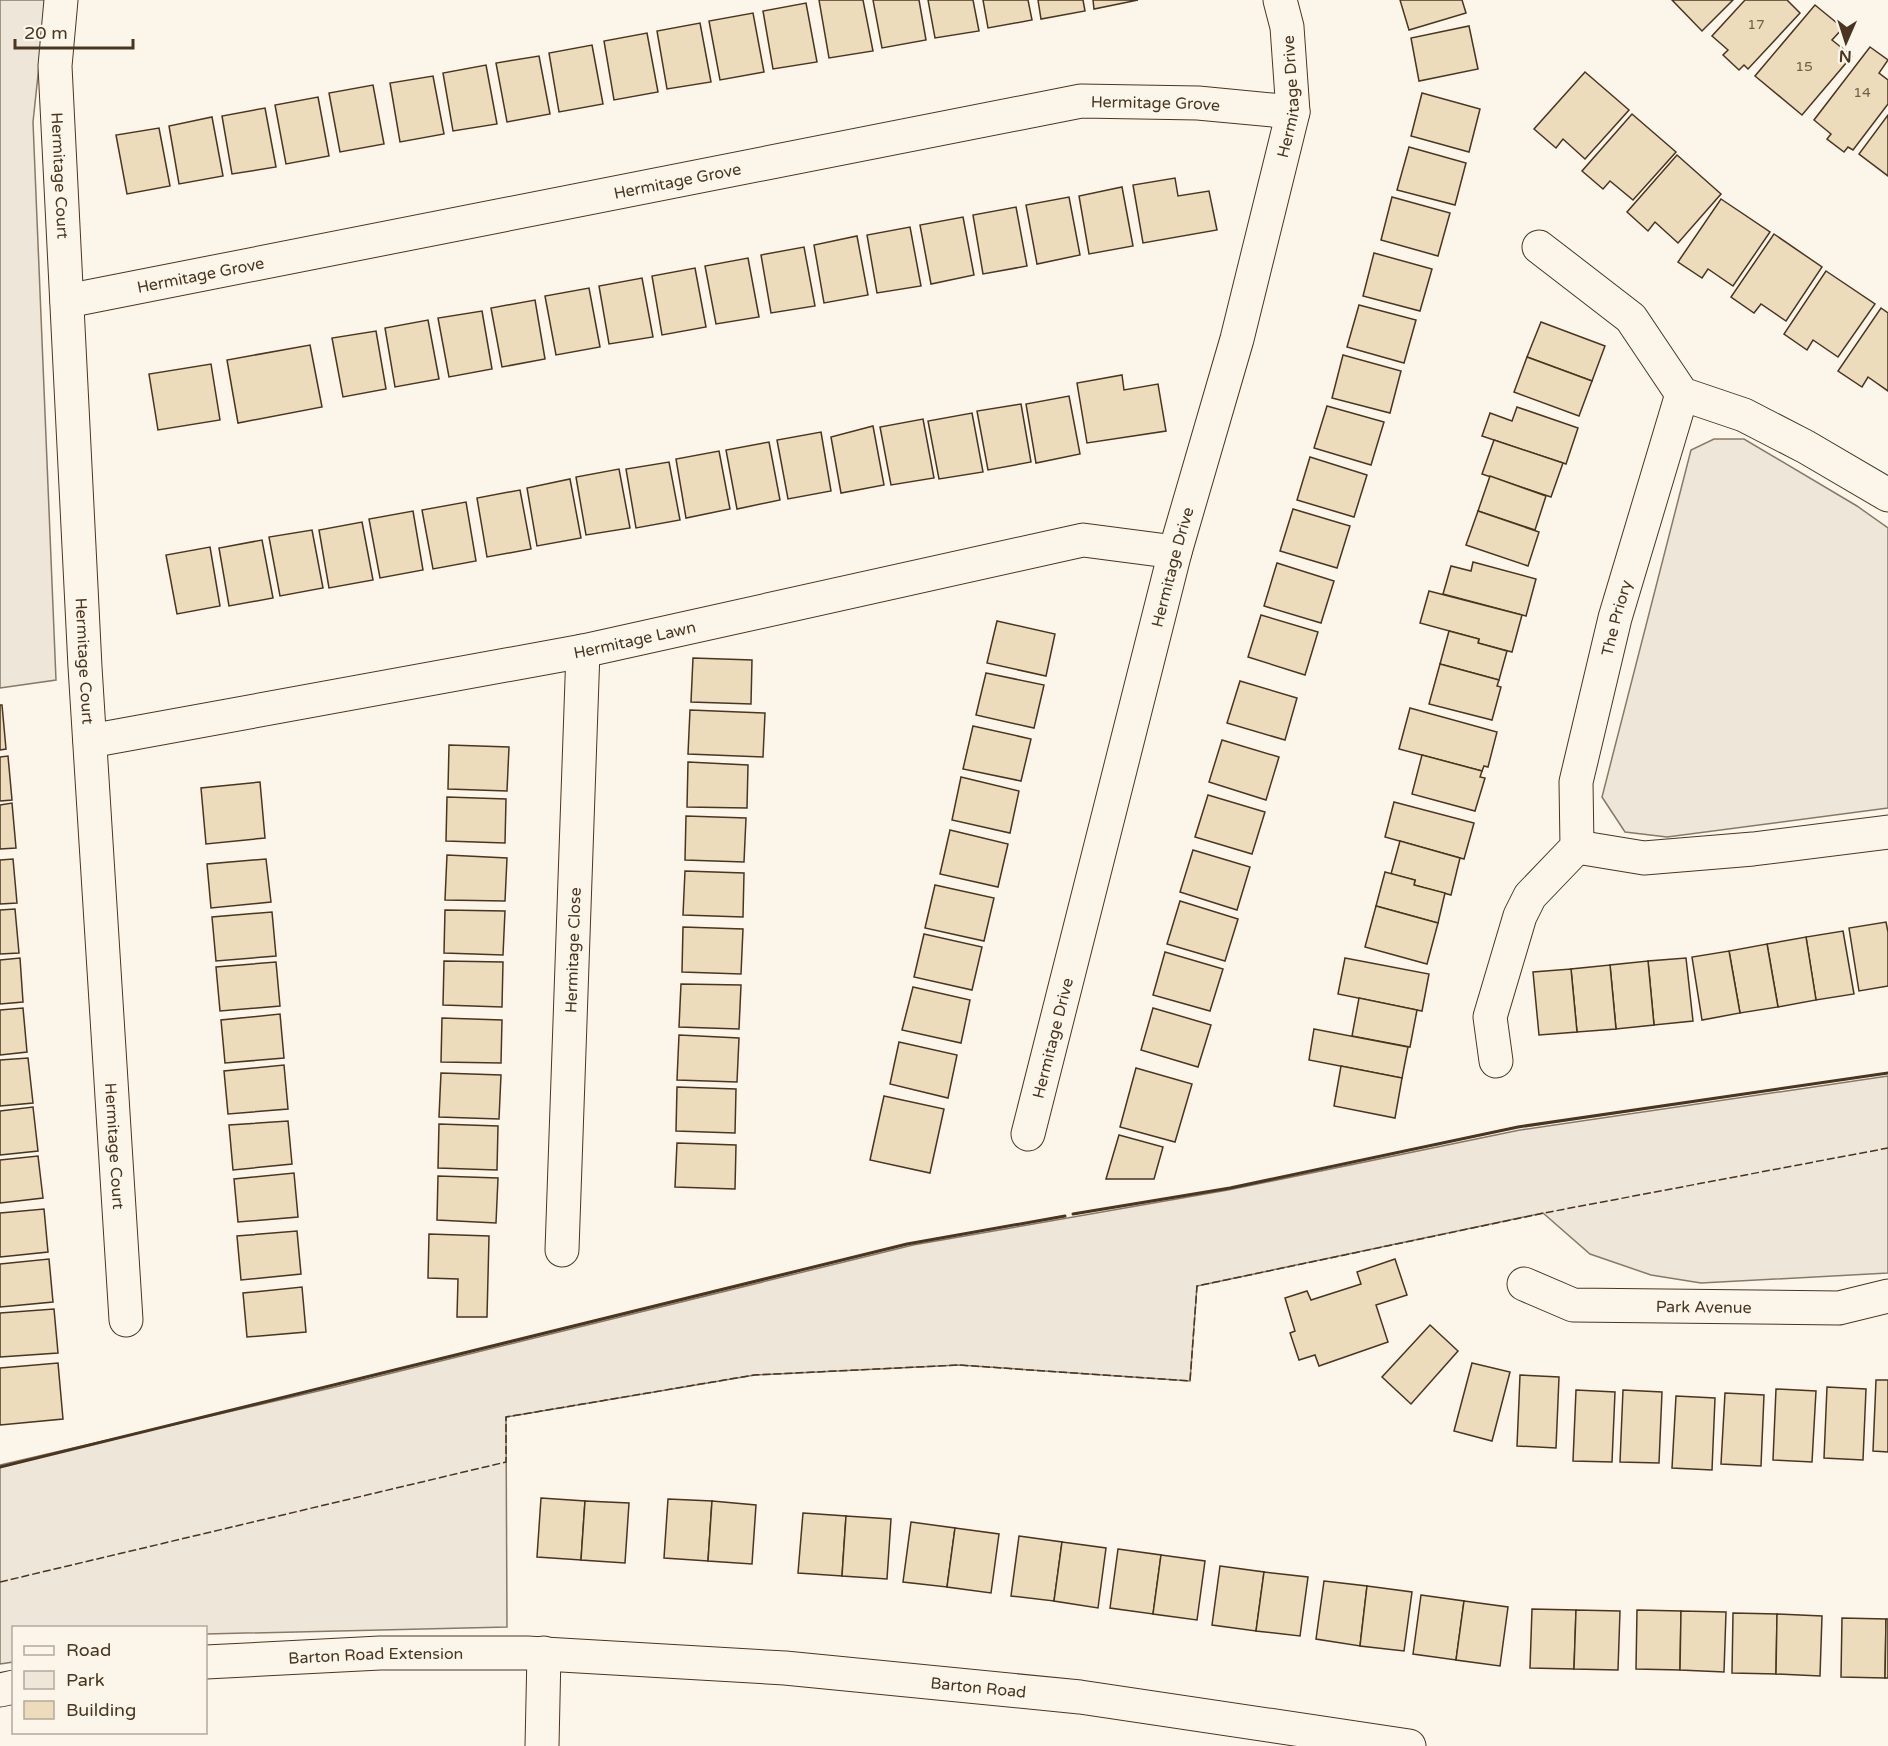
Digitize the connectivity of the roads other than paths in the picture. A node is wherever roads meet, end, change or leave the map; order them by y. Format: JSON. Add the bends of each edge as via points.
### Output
{"nodes":[{"id":1,"x":62,"y":0,"type":"edge"},
{"id":2,"x":1280,"y":0,"type":"edge"},
{"id":3,"x":1293,"y":112,"type":"junction"},
{"id":4,"x":1539,"y":247,"type":"dead end"},
{"id":5,"x":67,"y":301,"type":"junction"},
{"id":6,"x":1682,"y":394,"type":"junction"},
{"id":7,"x":1888,"y":495,"type":"edge"},
{"id":8,"x":1174,"y":552,"type":"junction"},
{"id":9,"x":583,"y":651,"type":"junction"},
{"id":10,"x":90,"y":741,"type":"junction"},
{"id":11,"x":1888,"y":832,"type":"edge"},
{"id":12,"x":1577,"y":847,"type":"junction"},
{"id":13,"x":1496,"y":1061,"type":"dead end"},
{"id":14,"x":1028,"y":1134,"type":"dead end"},
{"id":15,"x":562,"y":1250,"type":"dead end"},
{"id":16,"x":1524,"y":1284,"type":"dead end"},
{"id":17,"x":1888,"y":1296,"type":"edge"},
{"id":18,"x":126,"y":1320,"type":"dead end"},
{"id":19,"x":544,"y":1653,"type":"junction"},
{"id":20,"x":207,"y":1662,"type":"edge"},
{"id":21,"x":542,"y":1746,"type":"edge"},
{"id":22,"x":1409,"y":1746,"type":"edge"}],
"edges":[{"from":1,"to":5,"type":"street","name":"Hermitage Court","via":[[55,66]]},
{"from":2,"to":3,"type":"street","name":"Hermitage Drive","via":[[1287,27]]},
{"from":3,"to":5,"type":"street","name":"Hermitage Grove","via":[[1198,103],[1081,101]]},
{"from":3,"to":8,"type":"street","name":"Hermitage Drive","via":[[1237,339]]},
{"from":4,"to":6,"type":"street","via":[[1631,318]]},
{"from":5,"to":10,"type":"street","name":"Hermitage Court"},
{"from":6,"to":7,"type":"street","via":[[1744,415]]},
{"from":6,"to":12,"type":"street","name":"The Priory","via":[[1615,618],[1576,782]]},
{"from":8,"to":9,"type":"street","name":"Hermitage Lawn","via":[[1083,540]]},
{"from":8,"to":14,"type":"street","name":"Hermitage Drive"},
{"from":9,"to":10,"type":"street","name":"Hermitage Lawn"},
{"from":9,"to":15,"type":"street","name":"Hermitage Close"},
{"from":10,"to":18,"type":"street","name":"Hermitage Court"},
{"from":11,"to":12,"type":"street","via":[[1644,858]]},
{"from":12,"to":13,"type":"street","via":[[1530,896],[1520,916],[1490,1017]]},
{"from":16,"to":17,"type":"street","name":"Park Avenue","via":[[1573,1305],[1839,1308]]},
{"from":19,"to":20,"type":"street","name":"Barton Road Extension","via":[[391,1653]]},
{"from":19,"to":21,"type":"street"},
{"from":19,"to":22,"type":"street","name":"Barton Road","via":[[785,1668],[1080,1696]]}]}
